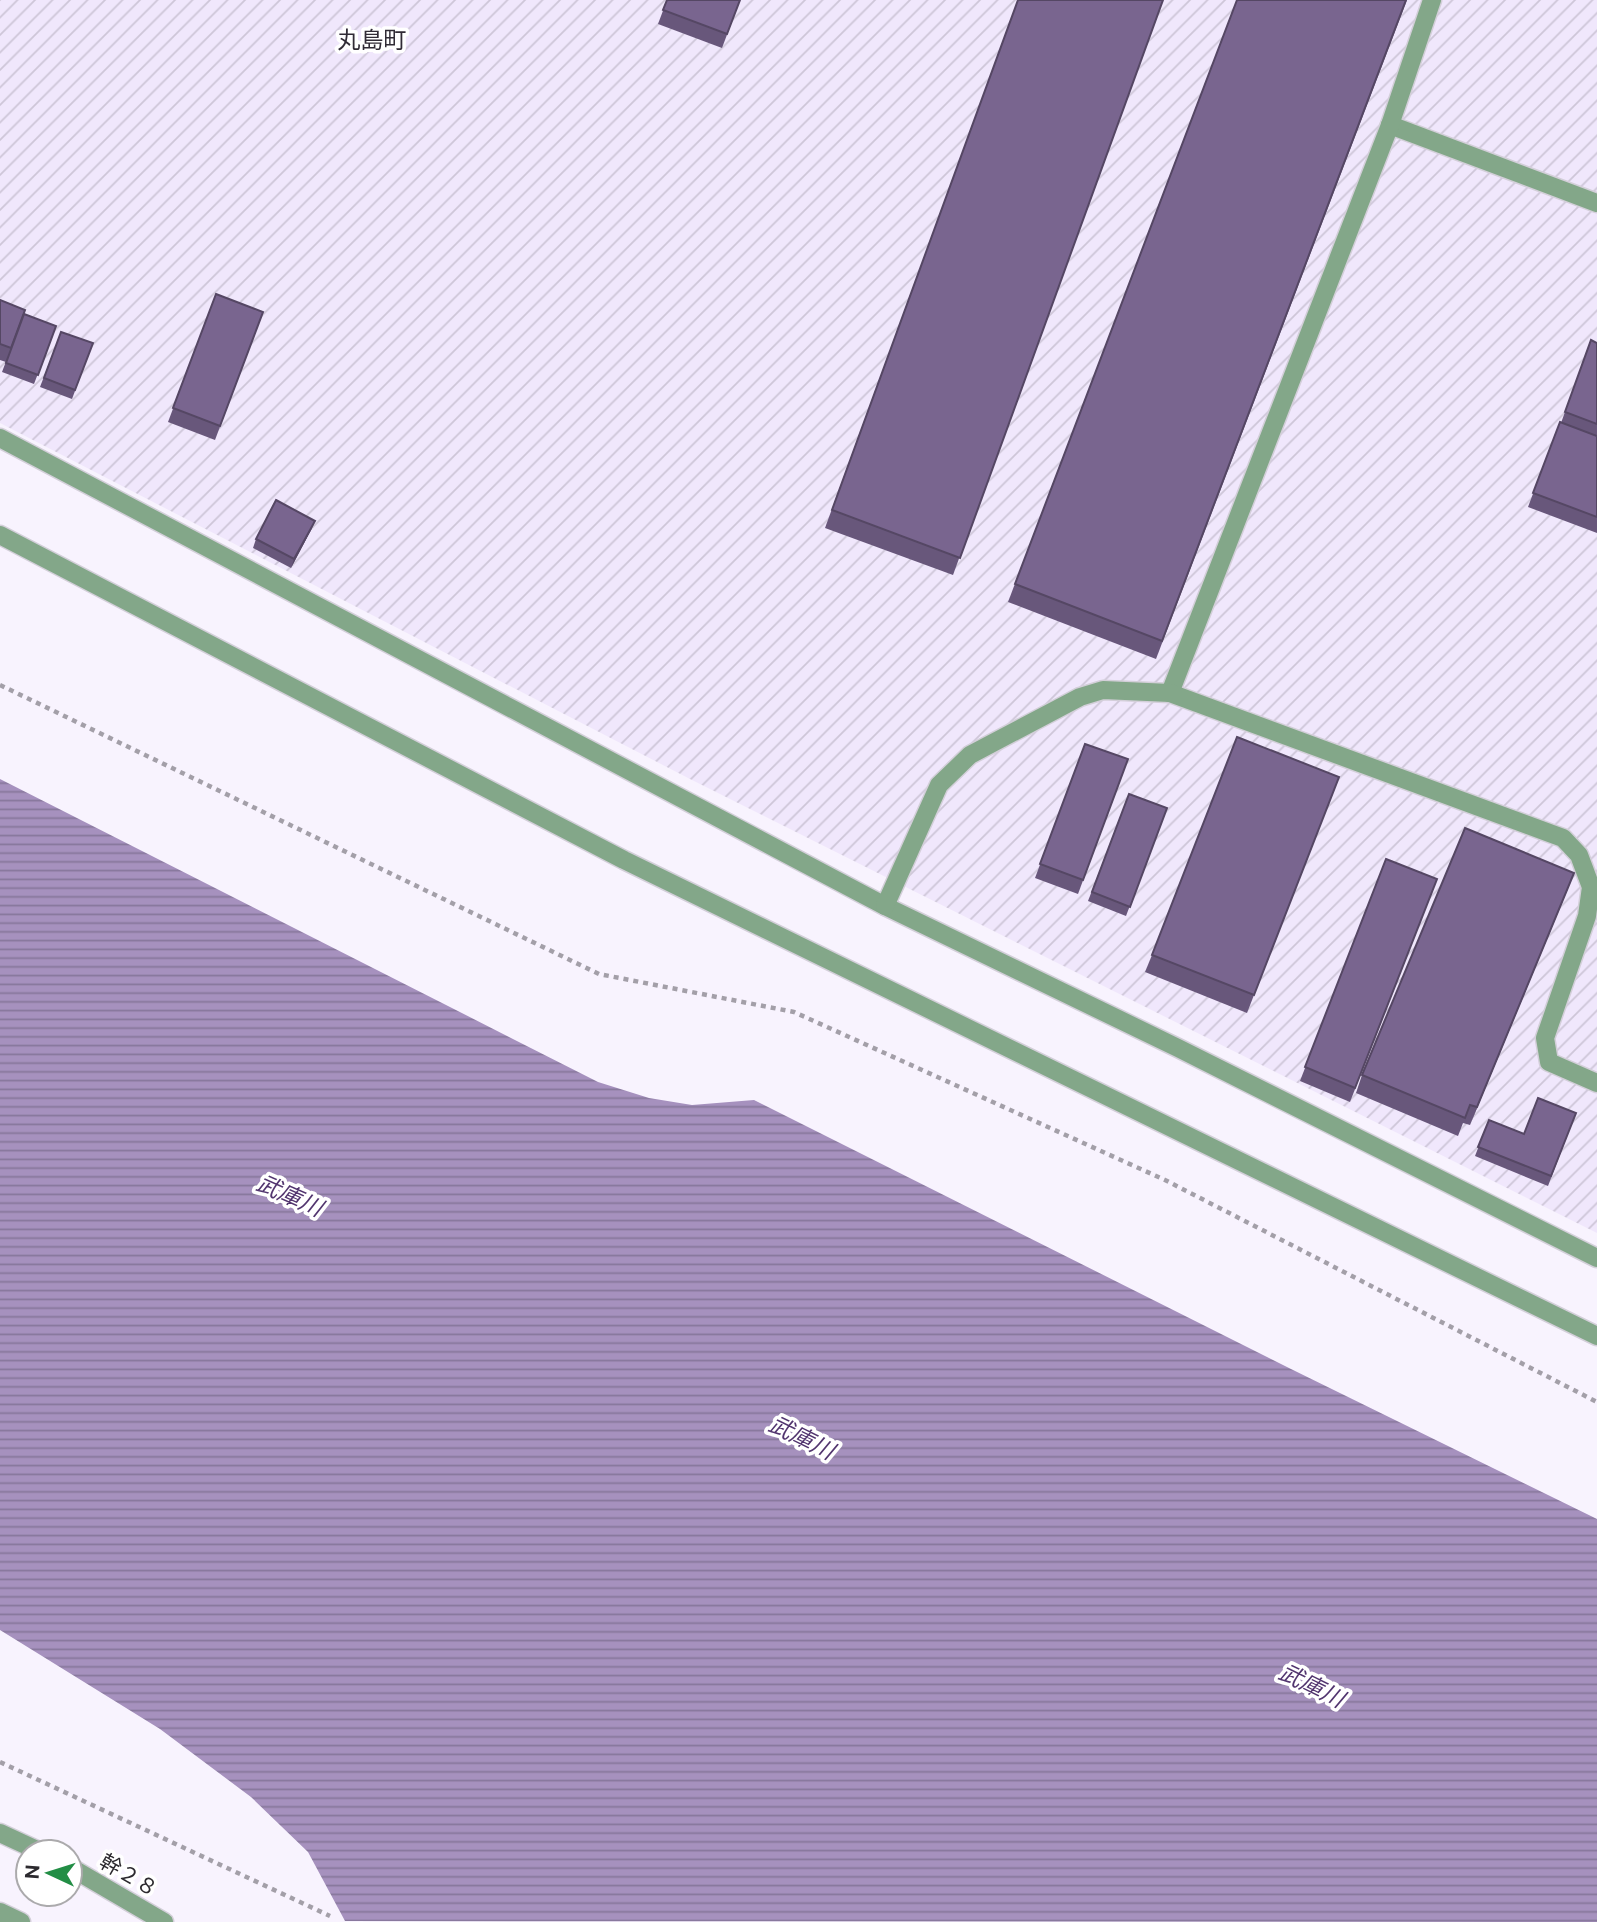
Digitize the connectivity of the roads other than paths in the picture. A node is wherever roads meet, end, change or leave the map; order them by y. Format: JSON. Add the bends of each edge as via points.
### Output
{"nodes":[{"id":1,"x":1432,"y":0,"type":"edge"},
{"id":2,"x":1390,"y":125,"type":"junction"},
{"id":3,"x":1597,"y":203,"type":"edge"},
{"id":4,"x":0,"y":438,"type":"edge"},
{"id":5,"x":0,"y":448,"type":"edge"},
{"id":6,"x":57,"y":467,"type":"junction"},
{"id":7,"x":0,"y":536,"type":"edge"},
{"id":8,"x":1170,"y":693,"type":"junction"},
{"id":9,"x":1597,"y":889,"type":"edge"},
{"id":10,"x":885,"y":906,"type":"junction"},
{"id":11,"x":1587,"y":916,"type":"junction"},
{"id":12,"x":1597,"y":1083,"type":"edge"},
{"id":13,"x":1597,"y":1258,"type":"edge"},
{"id":14,"x":1597,"y":1336,"type":"edge"},
{"id":15,"x":84,"y":1875,"type":"edge"},
{"id":16,"x":0,"y":1912,"type":"edge"},
{"id":17,"x":22,"y":1922,"type":"edge"},
{"id":18,"x":164,"y":1922,"type":"edge"}],
"edges":[{"from":1,"to":2,"type":"street"},
{"from":2,"to":3,"type":"street"},
{"from":2,"to":8,"type":"street"},
{"from":4,"to":6,"type":"street"},
{"from":5,"to":6,"type":"street"},
{"from":6,"to":10,"type":"street"},
{"from":7,"to":14,"type":"street","via":[[624,860]]},
{"from":8,"to":10,"type":"street","via":[[1103,690],[1080,697],[970,755],[939,785]]},
{"from":8,"to":11,"type":"street","via":[[1563,838],[1579,855],[1591,887]]},
{"from":9,"to":11,"type":"street"},
{"from":10,"to":13,"type":"street"},
{"from":11,"to":12,"type":"street","via":[[1545,1038],[1549,1062]]},
{"from":15,"to":18,"type":"street","name":"幹２８"},
{"from":16,"to":17,"type":"street"}]}
